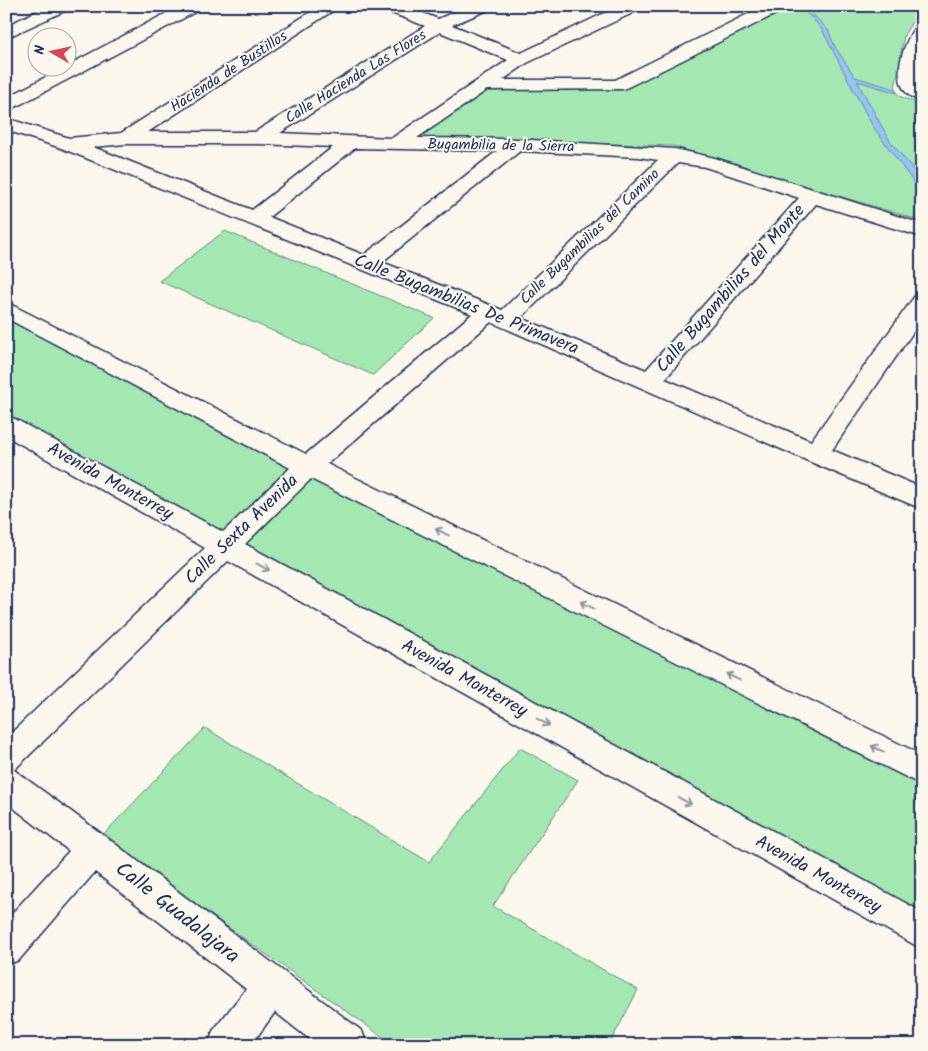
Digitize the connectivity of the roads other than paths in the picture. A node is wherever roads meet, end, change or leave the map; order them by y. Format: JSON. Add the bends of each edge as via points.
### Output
{"nodes":[{"id":1,"x":62,"y":6,"type":"edge"},
{"id":2,"x":194,"y":6,"type":"edge"},
{"id":3,"x":332,"y":6,"type":"edge"},
{"id":4,"x":390,"y":6,"type":"edge"},
{"id":5,"x":482,"y":6,"type":"edge"},
{"id":6,"x":633,"y":6,"type":"edge"},
{"id":7,"x":778,"y":6,"type":"edge"},
{"id":8,"x":439,"y":24,"type":"junction"},
{"id":9,"x":922,"y":29,"type":"edge"},
{"id":10,"x":6,"y":34,"type":"edge"},
{"id":11,"x":521,"y":59,"type":"junction"},
{"id":12,"x":482,"y":85,"type":"junction"},
{"id":13,"x":922,"y":96,"type":"edge"},
{"id":14,"x":6,"y":106,"type":"edge"},
{"id":15,"x":6,"y":124,"type":"edge"},
{"id":16,"x":126,"y":138,"type":"junction"},
{"id":17,"x":259,"y":138,"type":"junction"},
{"id":18,"x":351,"y":142,"type":"junction"},
{"id":19,"x":68,"y":144,"type":"junction"},
{"id":20,"x":396,"y":144,"type":"junction"},
{"id":21,"x":516,"y":145,"type":"junction"},
{"id":22,"x":675,"y":155,"type":"junction"},
{"id":23,"x":812,"y":195,"type":"junction"},
{"id":24,"x":254,"y":219,"type":"junction"},
{"id":25,"x":922,"y":231,"type":"edge"},
{"id":26,"x":366,"y":264,"type":"junction"},
{"id":27,"x":922,"y":302,"type":"edge"},
{"id":28,"x":6,"y":309,"type":"edge"},
{"id":29,"x":497,"y":316,"type":"junction"},
{"id":30,"x":649,"y":382,"type":"junction"},
{"id":31,"x":6,"y":425,"type":"edge"},
{"id":32,"x":815,"y":454,"type":"junction"},
{"id":33,"x":308,"y":466,"type":"junction"},
{"id":34,"x":922,"y":499,"type":"edge"},
{"id":35,"x":224,"y":546,"type":"junction"},
{"id":36,"x":6,"y":759,"type":"edge"},
{"id":37,"x":922,"y":771,"type":"edge"},
{"id":38,"x":6,"y":782,"type":"edge"},
{"id":39,"x":94,"y":848,"type":"junction"},
{"id":40,"x":922,"y":932,"type":"edge"},
{"id":41,"x":6,"y":947,"type":"edge"},
{"id":42,"x":271,"y":987,"type":"junction"},
{"id":43,"x":227,"y":1045,"type":"edge"},
{"id":44,"x":348,"y":1045,"type":"edge"}],
"edges":[{"from":1,"to":10,"type":"street"},
{"from":2,"to":14,"type":"street"},
{"from":3,"to":16,"type":"street","name":"Hacienda de Bustillos"},
{"from":4,"to":8,"type":"street"},
{"from":5,"to":8,"type":"street","name":"Calle Hacienda Las Flores"},
{"from":6,"to":11,"type":"street"},
{"from":7,"to":12,"type":"street","via":[[618,85]]},
{"from":8,"to":11,"type":"street"},
{"from":8,"to":17,"type":"street","name":"Calle Hacienda Las Flores"},
{"from":9,"to":13,"type":"street","via":[[912,50],[909,80],[912,90]]},
{"from":11,"to":12,"type":"street"},
{"from":12,"to":20,"type":"street"},
{"from":15,"to":19,"type":"street","name":"Calle Bugambilias De Primavera"},
{"from":16,"to":17,"type":"street","name":"Bugambilia de la Sierra"},
{"from":16,"to":19,"type":"street","name":"Bugambilia de la Sierra"},
{"from":17,"to":18,"type":"street","name":"Bugambilia de la Sierra"},
{"from":18,"to":20,"type":"street","name":"Bugambilia de la Sierra"},
{"from":18,"to":24,"type":"street"},
{"from":19,"to":24,"type":"street","name":"Calle Bugambilias De Primavera"},
{"from":20,"to":21,"type":"street","name":"Bugambilia de la Sierra"},
{"from":21,"to":22,"type":"street","name":"Bugambilia de la Sierra","via":[[609,148]]},
{"from":21,"to":26,"type":"street"},
{"from":22,"to":23,"type":"street","name":"Bugambilia de la Sierra","via":[[708,162]]},
{"from":22,"to":29,"type":"street","name":"Calle Bugambilias del Camino"},
{"from":23,"to":25,"type":"street","name":"Bugambilia de la Sierra"},
{"from":23,"to":30,"type":"street","name":"Calle Bugambilias del Monte"},
{"from":24,"to":26,"type":"street","name":"Calle Bugambilias De Primavera"},
{"from":26,"to":29,"type":"street","name":"Calle Bugambilias De Primavera"},
{"from":27,"to":32,"type":"street"},
{"from":28,"to":33,"type":"street"},
{"from":29,"to":30,"type":"street","name":"Calle Bugambilias De Primavera"},
{"from":29,"to":33,"type":"street","name":"Calle Sexta Avenida"},
{"from":30,"to":32,"type":"street","name":"Calle Bugambilias De Primavera"},
{"from":31,"to":35,"type":"street","name":"Avenida Monterrey"},
{"from":32,"to":34,"type":"street","name":"Calle Bugambilias De Primavera"},
{"from":33,"to":35,"type":"street","name":"Calle Sexta Avenida"},
{"from":37,"to":33,"type":"street","one_way":true},
{"from":35,"to":36,"type":"street","name":"Calle Sexta Avenida"},
{"from":35,"to":40,"type":"street","name":"Avenida Monterrey","one_way":true},
{"from":38,"to":39,"type":"street","name":"Calle Guadalajara"},
{"from":39,"to":41,"type":"street"},
{"from":39,"to":42,"type":"street","name":"Calle Guadalajara"},
{"from":42,"to":43,"type":"street"},
{"from":42,"to":44,"type":"street","name":"Calle Guadalajara"}]}
